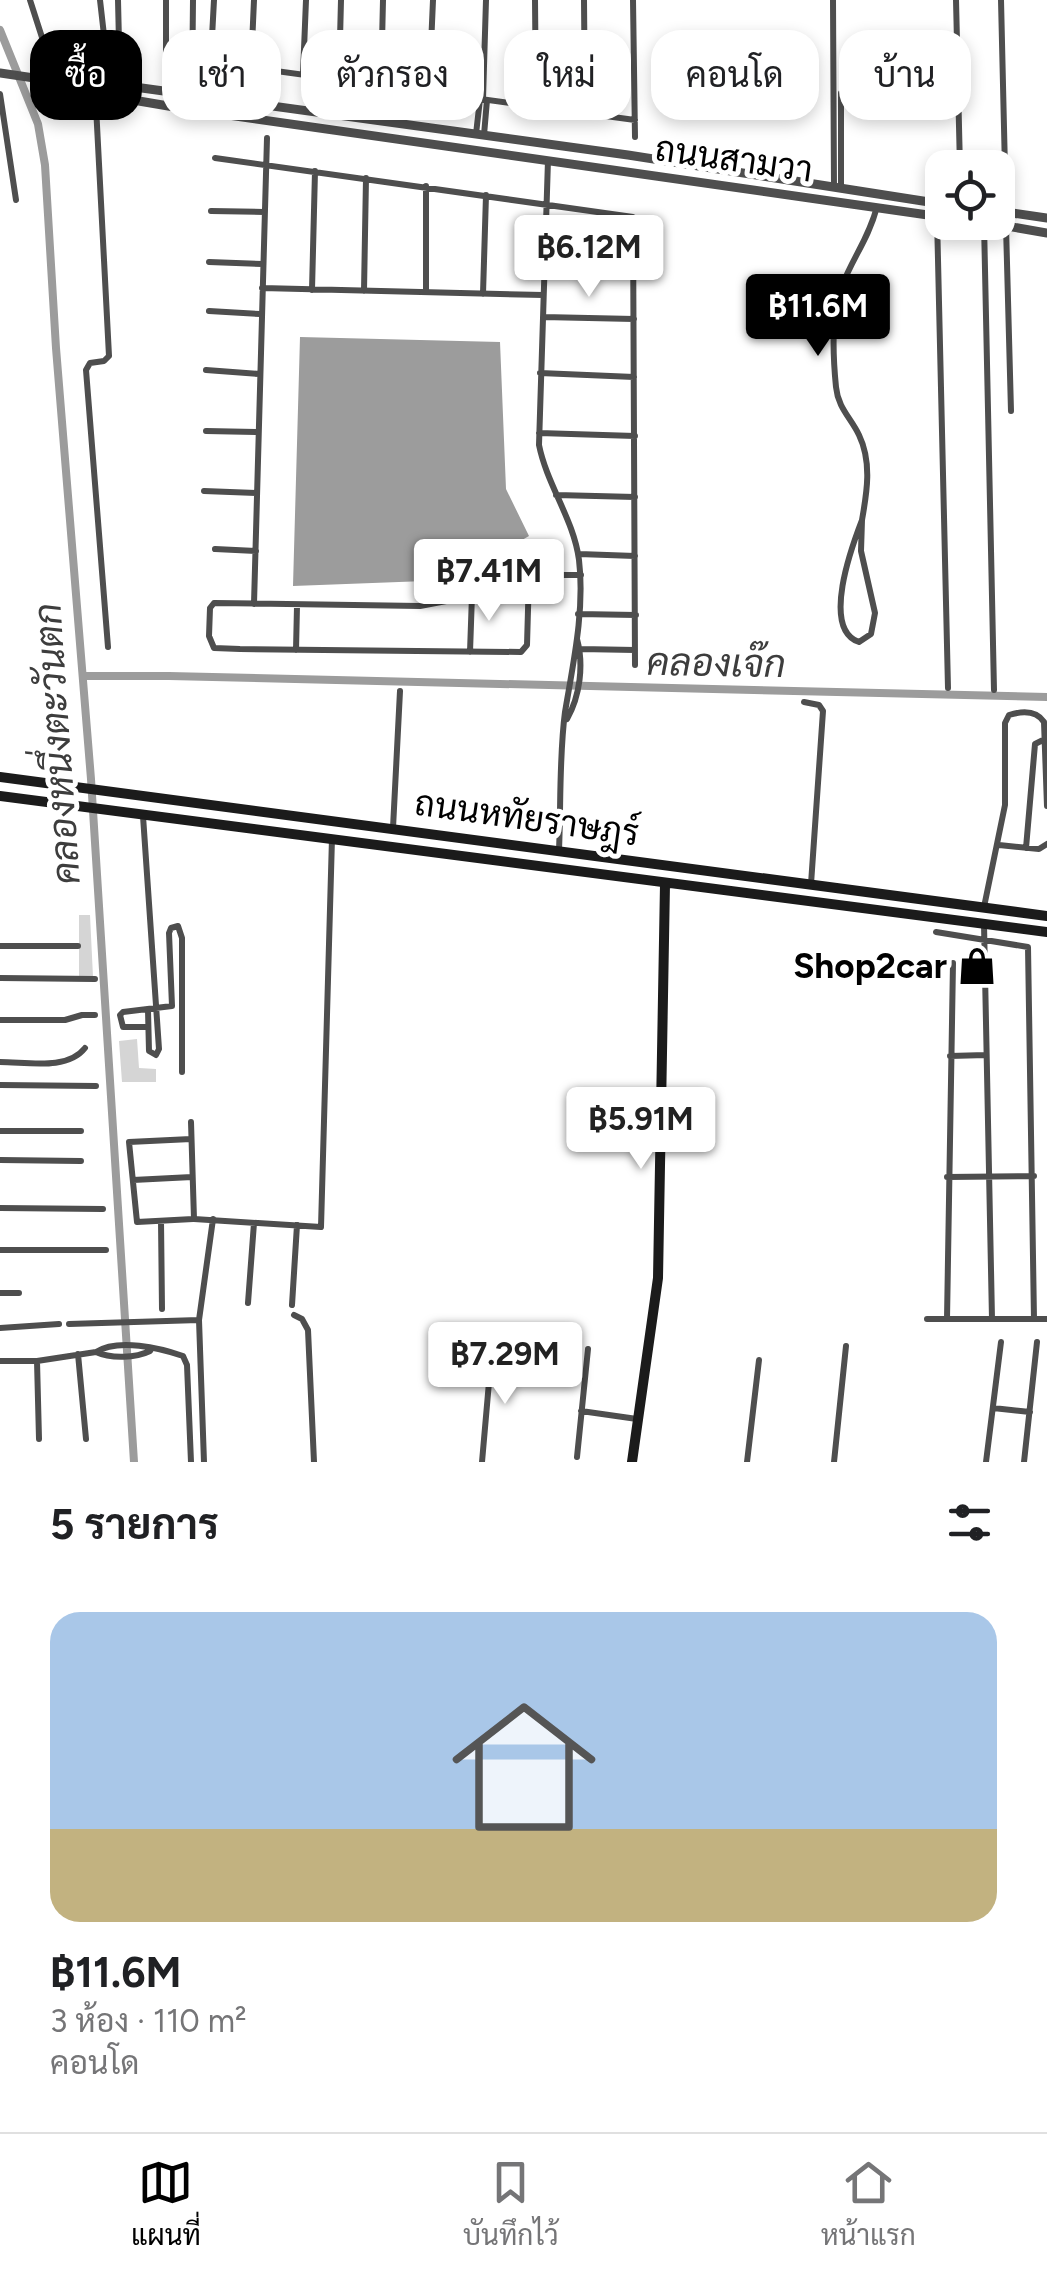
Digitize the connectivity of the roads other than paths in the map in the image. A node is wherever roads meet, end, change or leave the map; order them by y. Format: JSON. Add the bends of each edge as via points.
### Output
{"nodes":[{"id":1,"x":30,"y":0,"type":"edge"},
{"id":2,"x":100,"y":0,"type":"edge"},
{"id":3,"x":118,"y":0,"type":"edge"},
{"id":4,"x":166,"y":0,"type":"edge"},
{"id":5,"x":193,"y":0,"type":"edge"},
{"id":6,"x":214,"y":0,"type":"edge"},
{"id":7,"x":254,"y":0,"type":"edge"},
{"id":8,"x":306,"y":0,"type":"edge"},
{"id":9,"x":341,"y":0,"type":"edge"},
{"id":10,"x":383,"y":0,"type":"edge"},
{"id":11,"x":433,"y":0,"type":"edge"},
{"id":12,"x":486,"y":0,"type":"edge"},
{"id":13,"x":536,"y":0,"type":"edge"},
{"id":14,"x":584,"y":0,"type":"edge"},
{"id":15,"x":633,"y":0,"type":"edge"},
{"id":16,"x":833,"y":0,"type":"edge"},
{"id":17,"x":956,"y":0,"type":"edge"},
{"id":18,"x":1001,"y":0,"type":"edge"},
{"id":19,"x":40,"y":30,"type":"edge"},
{"id":20,"x":102,"y":30,"type":"edge"},
{"id":21,"x":114,"y":30,"type":"edge"},
{"id":22,"x":166,"y":30,"type":"edge"},
{"id":23,"x":193,"y":30,"type":"edge"},
{"id":24,"x":214,"y":30,"type":"edge"},
{"id":25,"x":253,"y":30,"type":"edge"},
{"id":26,"x":305,"y":30,"type":"edge"},
{"id":27,"x":340,"y":30,"type":"edge"},
{"id":28,"x":382,"y":30,"type":"edge"},
{"id":29,"x":432,"y":30,"type":"edge"},
{"id":30,"x":536,"y":30,"type":"edge"},
{"id":31,"x":584,"y":30,"type":"edge"},
{"id":32,"x":484,"y":66,"type":"edge"},
{"id":33,"x":0,"y":73,"type":"edge"},
{"id":34,"x":30,"y":77,"type":"edge"},
{"id":35,"x":0,"y":94,"type":"edge"},
{"id":36,"x":142,"y":99,"type":"edge"},
{"id":37,"x":107,"y":120,"type":"edge"},
{"id":38,"x":351,"y":120,"type":"edge"},
{"id":39,"x":366,"y":120,"type":"edge"},
{"id":40,"x":481,"y":120,"type":"edge"},
{"id":41,"x":631,"y":120,"type":"edge"},
{"id":42,"x":634,"y":120,"type":"junction"},
{"id":43,"x":841,"y":120,"type":"edge"},
{"id":44,"x":350,"y":132,"type":"junction"},
{"id":45,"x":480,"y":135,"type":"junction"},
{"id":46,"x":635,"y":137,"type":"dead end"},
{"id":47,"x":266,"y":138,"type":"dead end"},
{"id":48,"x":960,"y":150,"type":"edge"},
{"id":49,"x":1002,"y":150,"type":"edge"},
{"id":50,"x":215,"y":158,"type":"dead end"},
{"id":51,"x":548,"y":159,"type":"junction"},
{"id":52,"x":266,"y":165,"type":"junction"},
{"id":53,"x":315,"y":171,"type":"junction"},
{"id":54,"x":366,"y":178,"type":"junction"},
{"id":55,"x":773,"y":178,"type":"junction"},
{"id":56,"x":426,"y":186,"type":"junction"},
{"id":57,"x":837,"y":187,"type":"junction"},
{"id":58,"x":771,"y":192,"type":"junction"},
{"id":59,"x":486,"y":195,"type":"junction"},
{"id":60,"x":16,"y":200,"type":"dead end"},
{"id":61,"x":925,"y":201,"type":"edge"},
{"id":62,"x":546,"y":204,"type":"junction"},
{"id":63,"x":878,"y":208,"type":"junction"},
{"id":64,"x":211,"y":211,"type":"dead end"},
{"id":65,"x":264,"y":212,"type":"junction"},
{"id":66,"x":1015,"y":214,"type":"edge"},
{"id":67,"x":925,"y":215,"type":"edge"},
{"id":68,"x":1047,"y":218,"type":"edge"},
{"id":69,"x":1015,"y":228,"type":"edge"},
{"id":70,"x":1047,"y":233,"type":"edge"},
{"id":71,"x":940,"y":240,"type":"edge"},
{"id":72,"x":983,"y":240,"type":"edge"},
{"id":73,"x":1006,"y":240,"type":"edge"},
{"id":74,"x":209,"y":262,"type":"dead end"},
{"id":75,"x":262,"y":264,"type":"junction"},
{"id":76,"x":544,"y":264,"type":"junction"},
{"id":77,"x":634,"y":267,"type":"junction"},
{"id":78,"x":262,"y":288,"type":"junction"},
{"id":79,"x":312,"y":290,"type":"junction"},
{"id":80,"x":364,"y":291,"type":"junction"},
{"id":81,"x":426,"y":292,"type":"junction"},
{"id":82,"x":484,"y":294,"type":"junction"},
{"id":83,"x":543,"y":295,"type":"junction"},
{"id":84,"x":209,"y":311,"type":"dead end"},
{"id":85,"x":260,"y":314,"type":"junction"},
{"id":86,"x":543,"y":317,"type":"junction"},
{"id":87,"x":634,"y":320,"type":"junction"},
{"id":88,"x":206,"y":370,"type":"dead end"},
{"id":89,"x":540,"y":373,"type":"junction"},
{"id":90,"x":260,"y":374,"type":"junction"},
{"id":91,"x":634,"y":376,"type":"junction"},
{"id":92,"x":1011,"y":411,"type":"dead end"},
{"id":93,"x":206,"y":431,"type":"dead end"},
{"id":94,"x":258,"y":432,"type":"junction"},
{"id":95,"x":539,"y":433,"type":"junction"},
{"id":96,"x":635,"y":436,"type":"junction"},
{"id":97,"x":204,"y":491,"type":"dead end"},
{"id":98,"x":257,"y":492,"type":"junction"},
{"id":99,"x":556,"y":494,"type":"junction"},
{"id":100,"x":635,"y":497,"type":"junction"},
{"id":101,"x":862,"y":520,"type":"junction"},
{"id":102,"x":215,"y":550,"type":"dead end"},
{"id":103,"x":256,"y":551,"type":"junction"},
{"id":104,"x":579,"y":554,"type":"junction"},
{"id":105,"x":636,"y":556,"type":"junction"},
{"id":106,"x":529,"y":575,"type":"junction"},
{"id":107,"x":580,"y":575,"type":"junction"},
{"id":108,"x":472,"y":595,"type":"junction"},
{"id":109,"x":254,"y":604,"type":"junction"},
{"id":110,"x":297,"y":606,"type":"junction"},
{"id":111,"x":578,"y":614,"type":"junction"},
{"id":112,"x":636,"y":614,"type":"junction"},
{"id":113,"x":108,"y":647,"type":"dead end"},
{"id":114,"x":577,"y":649,"type":"junction"},
{"id":115,"x":296,"y":650,"type":"junction"},
{"id":116,"x":635,"y":650,"type":"junction"},
{"id":117,"x":470,"y":652,"type":"junction"},
{"id":118,"x":635,"y":665,"type":"dead end"},
{"id":119,"x":948,"y":688,"type":"dead end"},
{"id":120,"x":994,"y":690,"type":"dead end"},
{"id":121,"x":400,"y":691,"type":"dead end"},
{"id":122,"x":804,"y":702,"type":"dead end"},
{"id":123,"x":1045,"y":738,"type":"edge"},
{"id":124,"x":0,"y":777,"type":"edge"},
{"id":125,"x":0,"y":796,"type":"edge"},
{"id":126,"x":1047,"y":806,"type":"edge"},
{"id":127,"x":143,"y":814,"type":"junction"},
{"id":128,"x":393,"y":828,"type":"junction"},
{"id":129,"x":332,"y":838,"type":"junction"},
{"id":130,"x":1047,"y":844,"type":"edge"},
{"id":131,"x":999,"y":845,"type":"junction"},
{"id":132,"x":1026,"y":848,"type":"junction"},
{"id":133,"x":558,"y":850,"type":"junction"},
{"id":134,"x":648,"y":862,"type":"junction"},
{"id":135,"x":686,"y":867,"type":"junction"},
{"id":136,"x":665,"y":884,"type":"junction"},
{"id":137,"x":812,"y":884,"type":"junction"},
{"id":138,"x":984,"y":907,"type":"junction"},
{"id":139,"x":1047,"y":916,"type":"edge"},
{"id":140,"x":984,"y":924,"type":"junction"},
{"id":141,"x":936,"y":932,"type":"dead end"},
{"id":142,"x":1047,"y":932,"type":"edge"},
{"id":143,"x":984,"y":941,"type":"junction"},
{"id":144,"x":0,"y":946,"type":"edge"},
{"id":145,"x":78,"y":946,"type":"dead end"},
{"id":146,"x":954,"y":963,"type":"dead end"},
{"id":147,"x":0,"y":978,"type":"edge"},
{"id":148,"x":94,"y":979,"type":"dead end"},
{"id":149,"x":156,"y":1006,"type":"junction"},
{"id":150,"x":172,"y":1006,"type":"junction"},
{"id":151,"x":182,"y":1006,"type":"junction"},
{"id":152,"x":148,"y":1010,"type":"junction"},
{"id":153,"x":95,"y":1015,"type":"dead end"},
{"id":154,"x":0,"y":1020,"type":"edge"},
{"id":155,"x":148,"y":1027,"type":"junction"},
{"id":156,"x":85,"y":1048,"type":"dead end"},
{"id":157,"x":986,"y":1055,"type":"junction"},
{"id":158,"x":950,"y":1056,"type":"junction"},
{"id":159,"x":0,"y":1062,"type":"edge"},
{"id":160,"x":182,"y":1072,"type":"dead end"},
{"id":161,"x":0,"y":1085,"type":"edge"},
{"id":162,"x":96,"y":1086,"type":"dead end"},
{"id":163,"x":190,"y":1122,"type":"dead end"},
{"id":164,"x":0,"y":1130,"type":"edge"},
{"id":165,"x":81,"y":1131,"type":"dead end"},
{"id":166,"x":191,"y":1139,"type":"junction"},
{"id":167,"x":0,"y":1160,"type":"edge"},
{"id":168,"x":81,"y":1162,"type":"dead end"},
{"id":169,"x":990,"y":1176,"type":"junction"},
{"id":170,"x":1034,"y":1176,"type":"junction"},
{"id":171,"x":192,"y":1177,"type":"junction"},
{"id":172,"x":947,"y":1177,"type":"junction"},
{"id":173,"x":133,"y":1180,"type":"junction"},
{"id":174,"x":0,"y":1208,"type":"edge"},
{"id":175,"x":102,"y":1209,"type":"dead end"},
{"id":176,"x":194,"y":1219,"type":"junction"},
{"id":177,"x":213,"y":1219,"type":"junction"},
{"id":178,"x":161,"y":1221,"type":"junction"},
{"id":179,"x":254,"y":1223,"type":"junction"},
{"id":180,"x":298,"y":1225,"type":"junction"},
{"id":181,"x":0,"y":1250,"type":"edge"},
{"id":182,"x":106,"y":1250,"type":"dead end"},
{"id":183,"x":0,"y":1293,"type":"edge"},
{"id":184,"x":19,"y":1293,"type":"dead end"},
{"id":185,"x":248,"y":1303,"type":"dead end"},
{"id":186,"x":162,"y":1309,"type":"dead end"},
{"id":187,"x":927,"y":1319,"type":"dead end"},
{"id":188,"x":947,"y":1319,"type":"junction"},
{"id":189,"x":992,"y":1319,"type":"junction"},
{"id":190,"x":1034,"y":1319,"type":"junction"},
{"id":191,"x":1047,"y":1319,"type":"edge"},
{"id":192,"x":199,"y":1320,"type":"junction"},
{"id":193,"x":59,"y":1324,"type":"dead end"},
{"id":194,"x":70,"y":1324,"type":"dead end"},
{"id":195,"x":0,"y":1328,"type":"edge"},
{"id":196,"x":1001,"y":1342,"type":"dead end"},
{"id":197,"x":1037,"y":1342,"type":"dead end"},
{"id":198,"x":846,"y":1346,"type":"dead end"},
{"id":199,"x":492,"y":1348,"type":"dead end"},
{"id":200,"x":588,"y":1349,"type":"dead end"},
{"id":201,"x":78,"y":1354,"type":"junction"},
{"id":202,"x":759,"y":1360,"type":"dead end"},
{"id":203,"x":0,"y":1361,"type":"edge"},
{"id":204,"x":37,"y":1362,"type":"junction"},
{"id":205,"x":993,"y":1408,"type":"junction"},
{"id":206,"x":581,"y":1411,"type":"junction"},
{"id":207,"x":1030,"y":1412,"type":"junction"},
{"id":208,"x":639,"y":1419,"type":"junction"},
{"id":209,"x":86,"y":1438,"type":"dead end"},
{"id":210,"x":38,"y":1439,"type":"dead end"},
{"id":211,"x":577,"y":1457,"type":"dead end"},
{"id":212,"x":190,"y":1462,"type":"edge"},
{"id":213,"x":204,"y":1462,"type":"edge"},
{"id":214,"x":314,"y":1462,"type":"edge"},
{"id":215,"x":482,"y":1462,"type":"edge"},
{"id":216,"x":632,"y":1462,"type":"edge"},
{"id":217,"x":747,"y":1462,"type":"edge"},
{"id":218,"x":834,"y":1462,"type":"edge"},
{"id":219,"x":986,"y":1462,"type":"edge"},
{"id":220,"x":1024,"y":1462,"type":"edge"}],
"edges":[{"from":1,"to":19,"type":"street"},
{"from":2,"to":20,"type":"street"},
{"from":3,"to":21,"type":"street"},
{"from":4,"to":22,"type":"street"},
{"from":5,"to":23,"type":"street"},
{"from":6,"to":24,"type":"street"},
{"from":7,"to":25,"type":"street"},
{"from":8,"to":26,"type":"street"},
{"from":9,"to":27,"type":"street"},
{"from":10,"to":28,"type":"street"},
{"from":11,"to":29,"type":"street"},
{"from":12,"to":32,"type":"street"},
{"from":13,"to":30,"type":"street"},
{"from":14,"to":31,"type":"street"},
{"from":15,"to":42,"type":"street"},
{"from":16,"to":57,"type":"street"},
{"from":17,"to":48,"type":"street"},
{"from":18,"to":49,"type":"street"},
{"from":33,"to":34,"type":"street","name":"ถนนสามวา"},
{"from":35,"to":60,"type":"street"},
{"from":36,"to":44,"type":"street","name":"ถนนสามวา"},
{"from":37,"to":113,"type":"street","via":[[109,352],[108,360],[90,362],[86,370]]},
{"from":38,"to":44,"type":"street"},
{"from":39,"to":45,"type":"street","name":"ถนนสามวา"},
{"from":40,"to":45,"type":"street"},
{"from":41,"to":42,"type":"street"},
{"from":42,"to":46,"type":"street"},
{"from":43,"to":57,"type":"street"},
{"from":44,"to":51,"type":"street","name":"ถนนสามวา"},
{"from":45,"to":55,"type":"street","name":"ถนนสามวา"},
{"from":47,"to":52,"type":"street"},
{"from":50,"to":52,"type":"street"},
{"from":51,"to":58,"type":"street","name":"ถนนสามวา"},
{"from":51,"to":62,"type":"street"},
{"from":52,"to":53,"type":"street"},
{"from":52,"to":65,"type":"street"},
{"from":53,"to":54,"type":"street"},
{"from":53,"to":79,"type":"street"},
{"from":54,"to":56,"type":"street"},
{"from":54,"to":80,"type":"street"},
{"from":55,"to":57,"type":"street","name":"ถนนสามวา"},
{"from":55,"to":58,"type":"street"},
{"from":56,"to":59,"type":"street"},
{"from":56,"to":81,"type":"street"},
{"from":57,"to":61,"type":"street","name":"ถนนสามวา"},
{"from":58,"to":63,"type":"street","name":"ถนนสามวา"},
{"from":59,"to":62,"type":"street"},
{"from":59,"to":82,"type":"street"},
{"from":62,"to":76,"type":"street"},
{"from":62,"to":77,"type":"street","via":[[633,217]]},
{"from":63,"to":67,"type":"street","name":"ถนนสามวา"},
{"from":63,"to":101,"type":"street","via":[[837,310],[836,390],[858,433],[868,474]]},
{"from":64,"to":65,"type":"street"},
{"from":65,"to":75,"type":"street"},
{"from":66,"to":68,"type":"street"},
{"from":69,"to":70,"type":"street"},
{"from":71,"to":119,"type":"street"},
{"from":72,"to":120,"type":"street"},
{"from":73,"to":92,"type":"street"},
{"from":74,"to":75,"type":"street"},
{"from":75,"to":78,"type":"street"},
{"from":76,"to":77,"type":"street"},
{"from":76,"to":83,"type":"street"},
{"from":77,"to":87,"type":"street"},
{"from":78,"to":79,"type":"street"},
{"from":78,"to":85,"type":"street"},
{"from":79,"to":80,"type":"street"},
{"from":80,"to":81,"type":"street"},
{"from":81,"to":82,"type":"street"},
{"from":82,"to":83,"type":"street"},
{"from":83,"to":86,"type":"street"},
{"from":84,"to":85,"type":"street"},
{"from":85,"to":90,"type":"street"},
{"from":86,"to":87,"type":"street"},
{"from":86,"to":89,"type":"street"},
{"from":87,"to":91,"type":"street"},
{"from":88,"to":90,"type":"street"},
{"from":89,"to":91,"type":"street"},
{"from":89,"to":95,"type":"street"},
{"from":90,"to":94,"type":"street"},
{"from":91,"to":96,"type":"street"},
{"from":93,"to":94,"type":"street"},
{"from":94,"to":98,"type":"street"},
{"from":95,"to":96,"type":"street"},
{"from":95,"to":99,"type":"street"},
{"from":96,"to":100,"type":"street"},
{"from":97,"to":98,"type":"street"},
{"from":98,"to":103,"type":"street"},
{"from":99,"to":100,"type":"street"},
{"from":99,"to":104,"type":"street"},
{"from":100,"to":105,"type":"street"},
{"from":101,"to":101,"type":"street","via":[[842,596],[842,625],[859,642],[870,634],[875,613],[861,550]]},
{"from":102,"to":103,"type":"street"},
{"from":103,"to":109,"type":"street"},
{"from":104,"to":105,"type":"street"},
{"from":104,"to":107,"type":"street"},
{"from":105,"to":112,"type":"street"},
{"from":106,"to":107,"type":"street"},
{"from":106,"to":108,"type":"street"},
{"from":106,"to":117,"type":"street","via":[[527,649]]},
{"from":107,"to":111,"type":"street"},
{"from":108,"to":110,"type":"street","via":[[420,606]]},
{"from":108,"to":117,"type":"street"},
{"from":109,"to":110,"type":"street"},
{"from":109,"to":115,"type":"street","via":[[211,605],[212,646]]},
{"from":110,"to":115,"type":"street"},
{"from":111,"to":112,"type":"street"},
{"from":111,"to":114,"type":"street"},
{"from":112,"to":116,"type":"street"},
{"from":114,"to":116,"type":"street"},
{"from":114,"to":133,"type":"street","via":[[564,724]]},
{"from":115,"to":117,"type":"street"},
{"from":116,"to":118,"type":"street"},
{"from":121,"to":128,"type":"street"},
{"from":122,"to":137,"type":"street","via":[[823,710]]},
{"from":123,"to":126,"type":"street"},
{"from":123,"to":131,"type":"street","via":[[1037,715],[1006,718]]},
{"from":123,"to":132,"type":"street","via":[[1036,744]]},
{"from":124,"to":128,"type":"main road","name":"ถนนหทัยราษฎร์"},
{"from":125,"to":127,"type":"main road","name":"ถนนหทัยราษฎร์"},
{"from":127,"to":129,"type":"main road","name":"ถนนหทัยราษฎร์"},
{"from":127,"to":149,"type":"street"},
{"from":128,"to":133,"type":"main road","name":"ถนนหทัยราษฎร์"},
{"from":129,"to":136,"type":"main road","name":"ถนนหทัยราษฎร์"},
{"from":129,"to":180,"type":"street","via":[[321,1227]]},
{"from":130,"to":132,"type":"street"},
{"from":131,"to":132,"type":"street"},
{"from":131,"to":138,"type":"street"},
{"from":133,"to":134,"type":"main road","name":"ถนนหทัยราษฎร์"},
{"from":134,"to":135,"type":"main road","name":"ถนนหทัยราษฎร์"},
{"from":134,"to":136,"type":"main road"},
{"from":135,"to":136,"type":"main road"},
{"from":135,"to":137,"type":"main road","name":"ถนนหทัยราษฎร์"},
{"from":136,"to":140,"type":"main road","name":"ถนนหทัยราษฎร์"},
{"from":136,"to":208,"type":"main road","via":[[660,1238]]},
{"from":137,"to":138,"type":"main road","name":"ถนนหทัยราษฎร์"},
{"from":138,"to":139,"type":"main road","name":"ถนนหทัยราษฎร์"},
{"from":140,"to":142,"type":"main road","name":"ถนนหทัยราษฎร์"},
{"from":140,"to":143,"type":"street"},
{"from":141,"to":143,"type":"street"},
{"from":143,"to":157,"type":"street"},
{"from":143,"to":170,"type":"street","via":[[1028,948]]},
{"from":144,"to":145,"type":"street"},
{"from":146,"to":158,"type":"street"},
{"from":147,"to":148,"type":"street"},
{"from":149,"to":150,"type":"street"},
{"from":149,"to":152,"type":"street"},
{"from":149,"to":155,"type":"street","via":[[158,1054],[149,1051]]},
{"from":150,"to":151,"type":"street"},
{"from":150,"to":151,"type":"street","via":[[169,934],[178,926]]},
{"from":151,"to":160,"type":"street"},
{"from":152,"to":155,"type":"street"},
{"from":152,"to":155,"type":"street","via":[[123,1012],[120,1023]]},
{"from":153,"to":154,"type":"street"},
{"from":156,"to":159,"type":"street","via":[[67,1062]]},
{"from":157,"to":158,"type":"street"},
{"from":157,"to":169,"type":"street"},
{"from":158,"to":172,"type":"street"},
{"from":161,"to":162,"type":"street"},
{"from":163,"to":166,"type":"street"},
{"from":164,"to":165,"type":"street"},
{"from":166,"to":171,"type":"street"},
{"from":166,"to":173,"type":"street","via":[[130,1142]]},
{"from":167,"to":168,"type":"street"},
{"from":169,"to":170,"type":"street"},
{"from":169,"to":172,"type":"street"},
{"from":169,"to":189,"type":"street"},
{"from":170,"to":190,"type":"street"},
{"from":171,"to":173,"type":"street"},
{"from":171,"to":176,"type":"street"},
{"from":172,"to":188,"type":"street"},
{"from":173,"to":178,"type":"street","via":[[137,1222]]},
{"from":174,"to":175,"type":"street"},
{"from":176,"to":177,"type":"street"},
{"from":176,"to":178,"type":"street"},
{"from":177,"to":179,"type":"street"},
{"from":177,"to":192,"type":"street"},
{"from":178,"to":186,"type":"street"},
{"from":179,"to":180,"type":"street"},
{"from":179,"to":185,"type":"street"},
{"from":180,"to":214,"type":"street","via":[[293,1310],[308,1330]]},
{"from":181,"to":182,"type":"street"},
{"from":183,"to":184,"type":"street"},
{"from":187,"to":188,"type":"street"},
{"from":188,"to":189,"type":"street"},
{"from":189,"to":190,"type":"street"},
{"from":190,"to":191,"type":"street"},
{"from":192,"to":194,"type":"street"},
{"from":192,"to":213,"type":"street"},
{"from":193,"to":195,"type":"street"},
{"from":196,"to":205,"type":"street"},
{"from":197,"to":207,"type":"street"},
{"from":198,"to":218,"type":"street"},
{"from":199,"to":215,"type":"street"},
{"from":200,"to":206,"type":"street"},
{"from":201,"to":204,"type":"street"},
{"from":201,"to":209,"type":"street"},
{"from":201,"to":212,"type":"street","via":[[152,1350],[186,1359]]},
{"from":202,"to":217,"type":"street"},
{"from":203,"to":204,"type":"street"},
{"from":204,"to":210,"type":"street"},
{"from":205,"to":207,"type":"street"},
{"from":205,"to":219,"type":"street"},
{"from":206,"to":208,"type":"street"},
{"from":206,"to":211,"type":"street"},
{"from":207,"to":220,"type":"street"},
{"from":208,"to":216,"type":"main road"}]}
